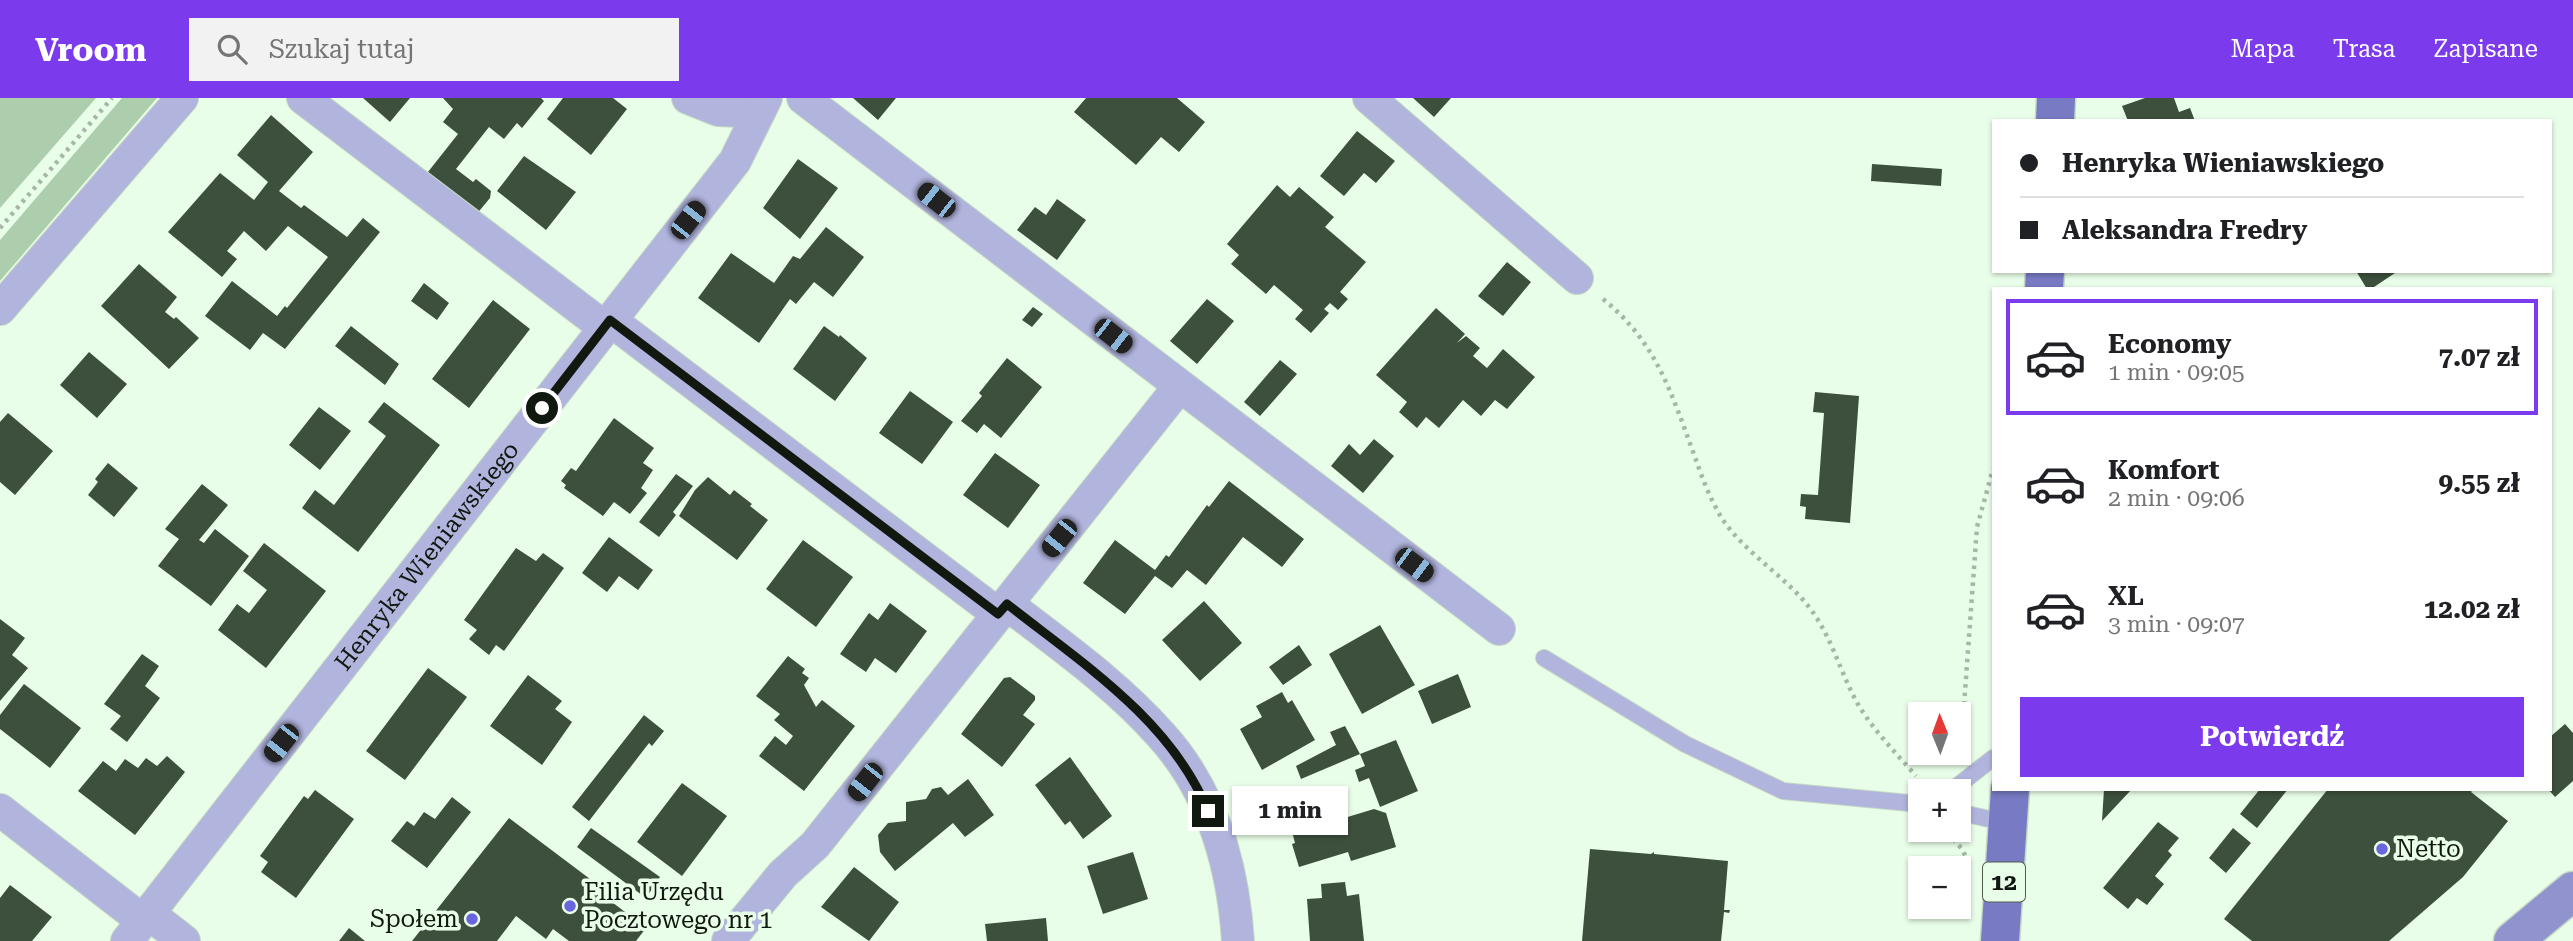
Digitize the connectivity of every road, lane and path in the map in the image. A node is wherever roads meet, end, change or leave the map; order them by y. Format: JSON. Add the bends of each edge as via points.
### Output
{"nodes":[{"id":1,"x":112,"y":98,"type":"edge"},
{"id":2,"x":182,"y":98,"type":"edge"},
{"id":3,"x":303,"y":98,"type":"edge"},
{"id":4,"x":688,"y":98,"type":"edge"},
{"id":5,"x":803,"y":98,"type":"edge"},
{"id":6,"x":1368,"y":98,"type":"edge"},
{"id":7,"x":2056,"y":98,"type":"edge"},
{"id":8,"x":763,"y":105,"type":"edge"},
{"id":9,"x":2054,"y":119,"type":"edge"},
{"id":10,"x":0,"y":228,"type":"edge"},
{"id":11,"x":1577,"y":278,"type":"joint"},
{"id":12,"x":0,"y":310,"type":"edge"},
{"id":13,"x":607,"y":323,"type":"junction"},
{"id":14,"x":1179,"y":387,"type":"junction"},
{"id":15,"x":1992,"y":473,"type":"edge"},
{"id":16,"x":1003,"y":609,"type":"junction"},
{"id":17,"x":1499,"y":629,"type":"dead end"},
{"id":18,"x":1544,"y":658,"type":"dead end"},
{"id":19,"x":1965,"y":702,"type":"edge"},
{"id":20,"x":1992,"y":759,"type":"edge"},
{"id":21,"x":1919,"y":779,"type":"edge"},
{"id":22,"x":1966,"y":779,"type":"edge"},
{"id":23,"x":1908,"y":803,"type":"edge"},
{"id":24,"x":2009,"y":806,"type":"edge"},
{"id":25,"x":0,"y":810,"type":"edge"},
{"id":26,"x":1971,"y":810,"type":"edge"},
{"id":27,"x":1955,"y":842,"type":"edge"},
{"id":28,"x":1965,"y":856,"type":"edge"},
{"id":29,"x":2573,"y":891,"type":"edge"},
{"id":30,"x":140,"y":925,"type":"edge"},
{"id":31,"x":184,"y":941,"type":"edge"},
{"id":32,"x":728,"y":941,"type":"edge"},
{"id":33,"x":1238,"y":941,"type":"edge"},
{"id":34,"x":2000,"y":941,"type":"edge"},
{"id":35,"x":2513,"y":941,"type":"edge"}],
"edges":[{"from":1,"to":10,"type":"path"},
{"from":2,"to":12,"type":"street"},
{"from":3,"to":13,"type":"street"},
{"from":4,"to":8,"type":"street","via":[[718,110]]},
{"from":5,"to":14,"type":"street"},
{"from":6,"to":11,"type":"street"},
{"from":7,"to":9,"type":"main road"},
{"from":8,"to":13,"type":"street","name":"Henryka Wieniawskiego","via":[[734,161]]},
{"from":11,"to":21,"type":"path","via":[[1626,317],[1646,344],[1665,377],[1703,480],[1723,519],[1807,604],[1823,626],[1858,704]]},
{"from":13,"to":16,"type":"street"},
{"from":13,"to":30,"type":"street","name":"Henryka Wieniawskiego"},
{"from":14,"to":16,"type":"street"},
{"from":14,"to":17,"type":"street"},
{"from":15,"to":19,"type":"path","via":[[1978,527]]},
{"from":16,"to":32,"type":"street","via":[[815,845],[783,874]]},
{"from":16,"to":33,"type":"street","via":[[1112,686],[1163,736],[1199,789],[1226,855]]},
{"from":18,"to":23,"type":"lane","via":[[1685,744],[1783,791]]},
{"from":20,"to":22,"type":"lane"},
{"from":24,"to":26,"type":"lane"},
{"from":24,"to":34,"type":"main road","number":"12"},
{"from":25,"to":30,"type":"street"},
{"from":27,"to":28,"type":"path"},
{"from":29,"to":35,"type":"street"},
{"from":30,"to":31,"type":"street"}]}
